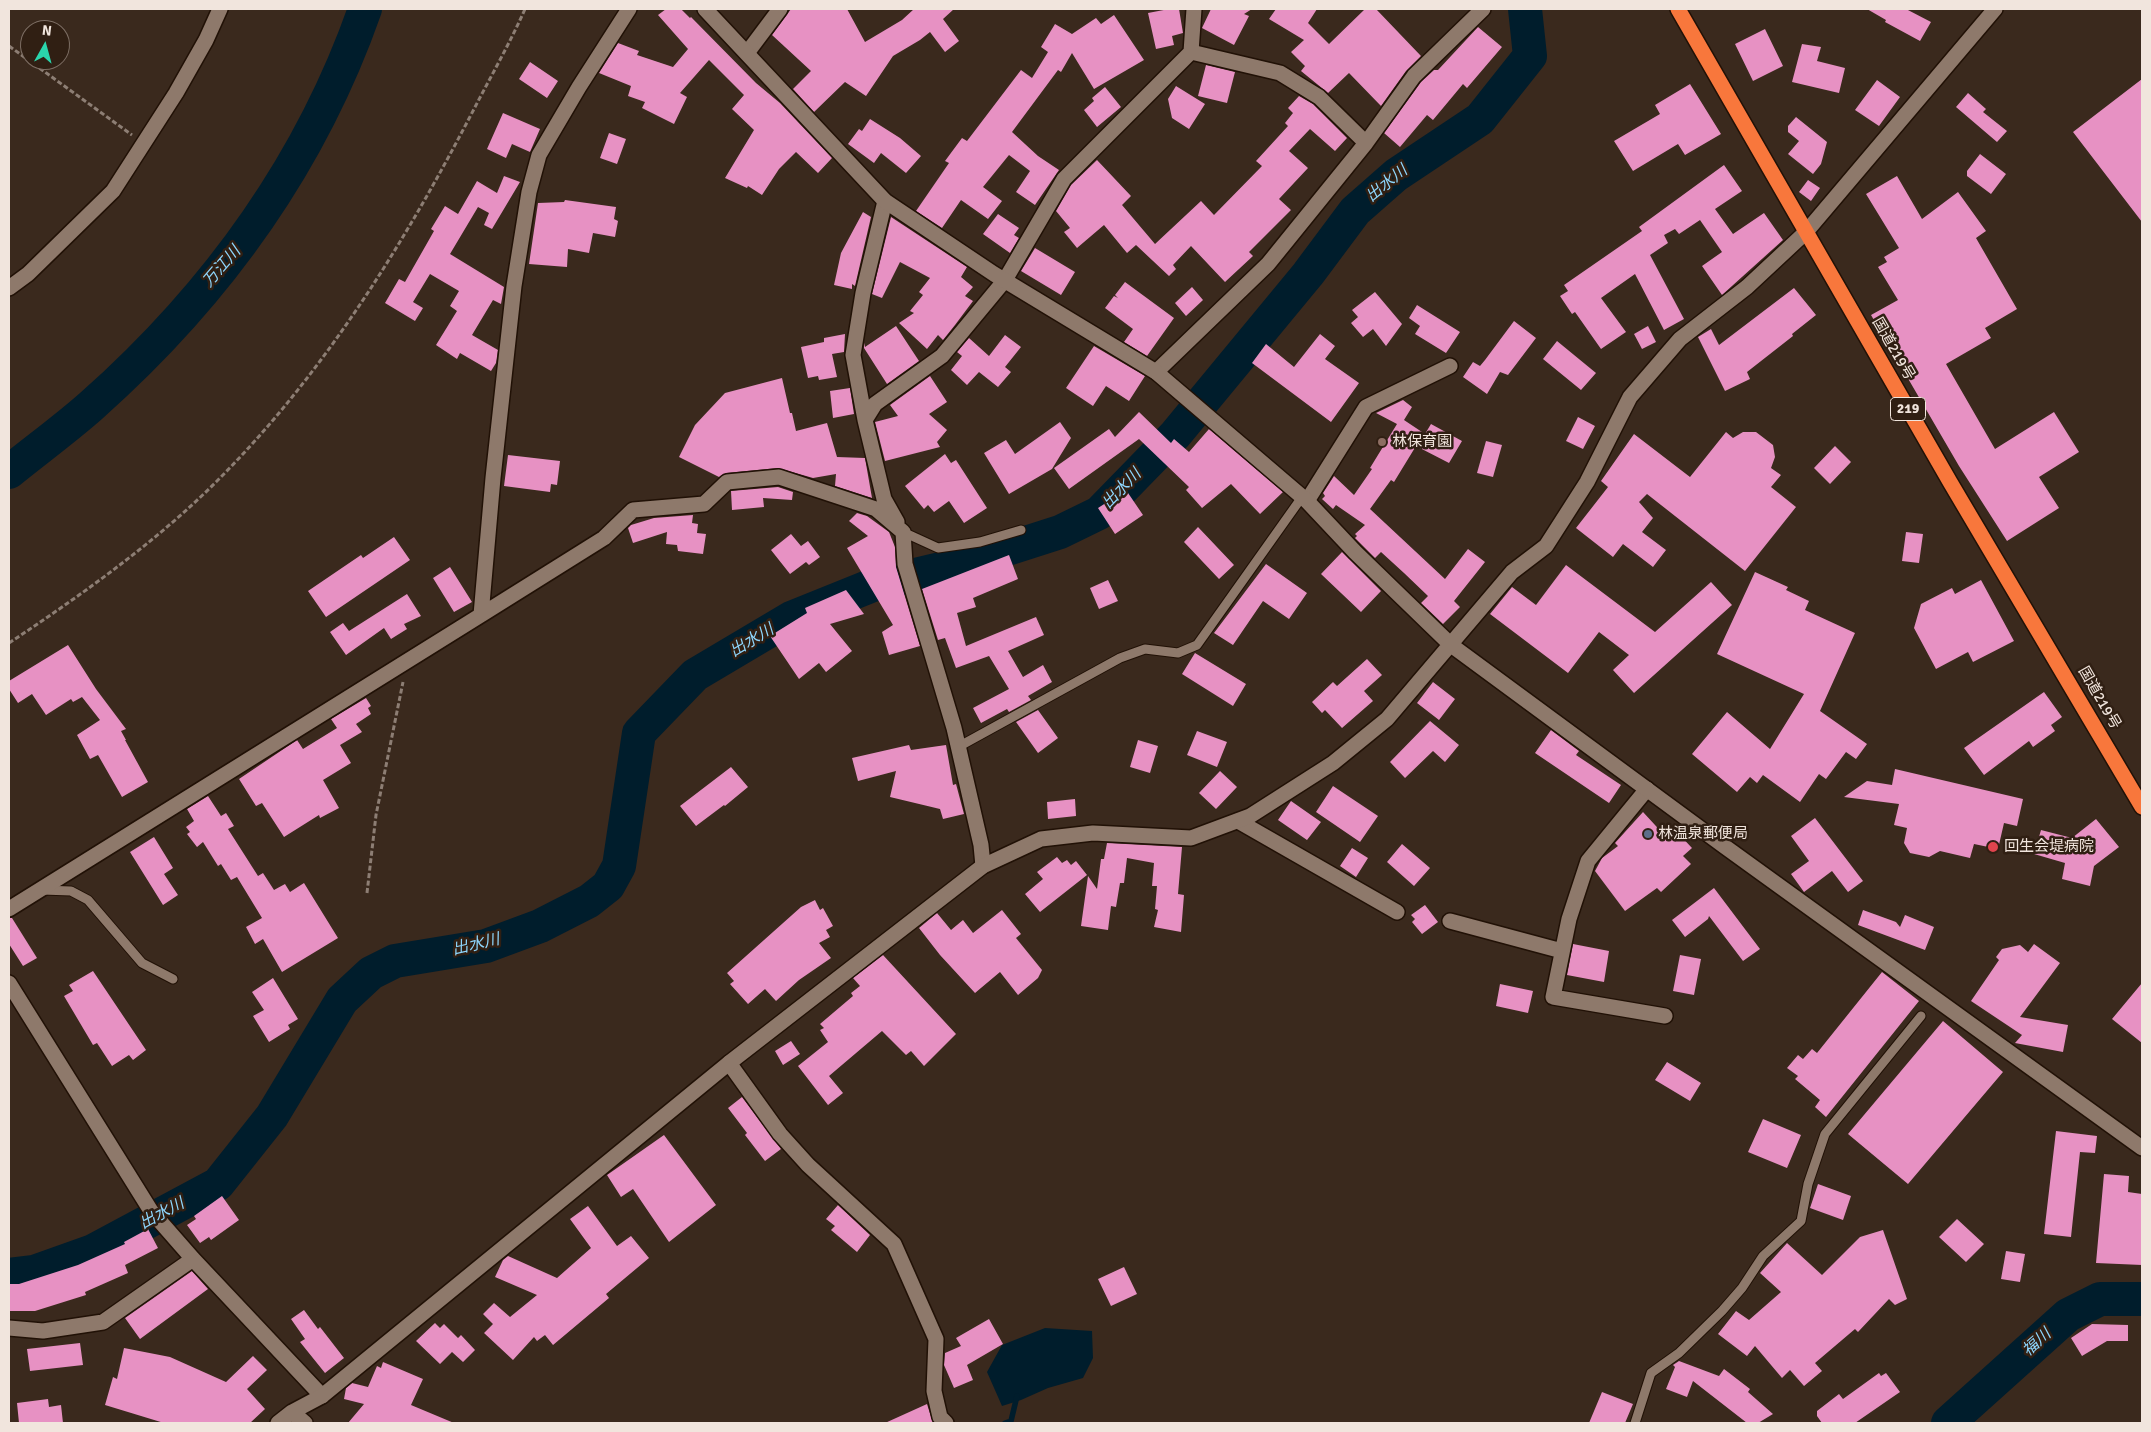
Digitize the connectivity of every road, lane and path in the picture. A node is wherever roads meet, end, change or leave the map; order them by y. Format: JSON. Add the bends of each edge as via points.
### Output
{"nodes":[{"id":1,"x":220,"y":9,"type":"edge"},
{"id":2,"x":525,"y":9,"type":"edge"},
{"id":3,"x":629,"y":9,"type":"edge"},
{"id":4,"x":705,"y":9,"type":"edge"},
{"id":5,"x":780,"y":9,"type":"edge"},
{"id":6,"x":1194,"y":9,"type":"edge"},
{"id":7,"x":1484,"y":9,"type":"edge"},
{"id":8,"x":1678,"y":9,"type":"edge"},
{"id":9,"x":1996,"y":9,"type":"edge"},
{"id":10,"x":9,"y":46,"type":"edge"},
{"id":11,"x":1191,"y":52,"type":"junction"},
{"id":12,"x":747,"y":53,"type":"junction"},
{"id":13,"x":143,"y":143,"type":"junction"},
{"id":14,"x":1366,"y":143,"type":"junction"},
{"id":15,"x":885,"y":202,"type":"junction"},
{"id":16,"x":1806,"y":232,"type":"junction"},
{"id":17,"x":1005,"y":280,"type":"junction"},
{"id":18,"x":9,"y":288,"type":"edge"},
{"id":19,"x":1450,"y":366,"type":"dead end"},
{"id":20,"x":1156,"y":372,"type":"junction"},
{"id":21,"x":865,"y":420,"type":"junction"},
{"id":22,"x":1305,"y":499,"type":"junction"},
{"id":23,"x":1021,"y":530,"type":"dead end"},
{"id":24,"x":902,"y":532,"type":"junction"},
{"id":25,"x":481,"y":614,"type":"junction"},
{"id":26,"x":9,"y":643,"type":"edge"},
{"id":27,"x":1451,"y":645,"type":"junction"},
{"id":28,"x":408,"y":659,"type":"junction"},
{"id":29,"x":958,"y":747,"type":"junction"},
{"id":30,"x":1647,"y":790,"type":"junction"},
{"id":31,"x":2142,"y":807,"type":"edge"},
{"id":32,"x":1238,"y":821,"type":"junction"},
{"id":33,"x":983,"y":866,"type":"junction"},
{"id":34,"x":39,"y":890,"type":"junction"},
{"id":35,"x":367,"y":893,"type":"dead end"},
{"id":36,"x":9,"y":909,"type":"edge"},
{"id":37,"x":1397,"y":912,"type":"dead end"},
{"id":38,"x":1450,"y":921,"type":"dead end"},
{"id":39,"x":1562,"y":951,"type":"junction"},
{"id":40,"x":173,"y":979,"type":"dead end"},
{"id":41,"x":9,"y":983,"type":"edge"},
{"id":42,"x":1665,"y":1016,"type":"dead end"},
{"id":43,"x":1921,"y":1016,"type":"dead end"},
{"id":44,"x":730,"y":1063,"type":"junction"},
{"id":45,"x":2142,"y":1148,"type":"edge"},
{"id":46,"x":193,"y":1259,"type":"junction"},
{"id":47,"x":9,"y":1328,"type":"edge"},
{"id":48,"x":322,"y":1396,"type":"junction"},
{"id":49,"x":292,"y":1412,"type":"junction"},
{"id":50,"x":278,"y":1423,"type":"edge"},
{"id":51,"x":305,"y":1423,"type":"edge"},
{"id":52,"x":946,"y":1423,"type":"edge"},
{"id":53,"x":1635,"y":1423,"type":"edge"}],
"edges":[{"from":1,"to":13,"type":"street","via":[[176,93]]},
{"from":2,"to":26,"type":"path","via":[[402,241],[339,336],[279,414],[215,483],[149,541]]},
{"from":3,"to":25,"type":"street","via":[[539,155],[529,192],[513,295]]},
{"from":4,"to":12,"type":"street"},
{"from":5,"to":12,"type":"street"},
{"from":6,"to":11,"type":"street"},
{"from":7,"to":14,"type":"street","via":[[1414,76]]},
{"from":8,"to":16,"type":"highway","name":"国道219号","number":"219"},
{"from":9,"to":16,"type":"street"},
{"from":10,"to":13,"type":"path"},
{"from":11,"to":14,"type":"street","via":[[1280,73],[1319,97]]},
{"from":11,"to":17,"type":"street","via":[[1064,179]]},
{"from":12,"to":15,"type":"street"},
{"from":13,"to":18,"type":"street","via":[[113,191],[28,274]]},
{"from":14,"to":20,"type":"street","via":[[1268,264]]},
{"from":15,"to":17,"type":"street"},
{"from":15,"to":21,"type":"street","via":[[863,293],[853,355]]},
{"from":16,"to":27,"type":"street","via":[[1747,287],[1680,339],[1630,397],[1587,482],[1546,546],[1512,572]]},
{"from":16,"to":31,"type":"highway","name":"国道219号","number":"219"},
{"from":17,"to":20,"type":"street"},
{"from":17,"to":21,"type":"street","via":[[942,356],[875,404]]},
{"from":19,"to":22,"type":"street","via":[[1366,407]]},
{"from":20,"to":22,"type":"street"},
{"from":21,"to":24,"type":"street","via":[[884,499]]},
{"from":22,"to":27,"type":"street","via":[[1354,552]]},
{"from":22,"to":29,"type":"lane","via":[[1197,645],[1178,653],[1145,649],[1120,658]]},
{"from":23,"to":24,"type":"lane","via":[[980,542],[938,548]]},
{"from":24,"to":25,"type":"street","via":[[876,509],[779,477],[727,482],[704,504],[633,510],[604,538]]},
{"from":24,"to":29,"type":"street","via":[[905,564]]},
{"from":25,"to":28,"type":"street"},
{"from":27,"to":30,"type":"street"},
{"from":27,"to":32,"type":"street","via":[[1387,719],[1333,763]]},
{"from":28,"to":34,"type":"street"},
{"from":28,"to":35,"type":"path","via":[[376,815]]},
{"from":29,"to":33,"type":"street","via":[[982,845]]},
{"from":30,"to":39,"type":"street","via":[[1588,861]]},
{"from":30,"to":45,"type":"street"},
{"from":32,"to":33,"type":"street","via":[[1191,838],[1093,833],[1042,839]]},
{"from":32,"to":37,"type":"street"},
{"from":33,"to":44,"type":"street"},
{"from":34,"to":36,"type":"street"},
{"from":34,"to":40,"type":"lane","via":[[71,891],[88,900],[142,963]]},
{"from":38,"to":39,"type":"street"},
{"from":39,"to":42,"type":"street","via":[[1553,997]]},
{"from":41,"to":46,"type":"street","via":[[151,1210]]},
{"from":43,"to":53,"type":"lane","via":[[1825,1134],[1808,1184],[1801,1221],[1763,1256],[1722,1311],[1679,1353],[1652,1373]]},
{"from":44,"to":48,"type":"street"},
{"from":44,"to":52,"type":"street","via":[[780,1134],[808,1165],[894,1244],[936,1339],[934,1391],[940,1417]]},
{"from":46,"to":47,"type":"street","via":[[103,1322],[42,1331]]},
{"from":46,"to":48,"type":"street"},
{"from":48,"to":49,"type":"street"},
{"from":49,"to":50,"type":"street"},
{"from":49,"to":51,"type":"street"}]}
